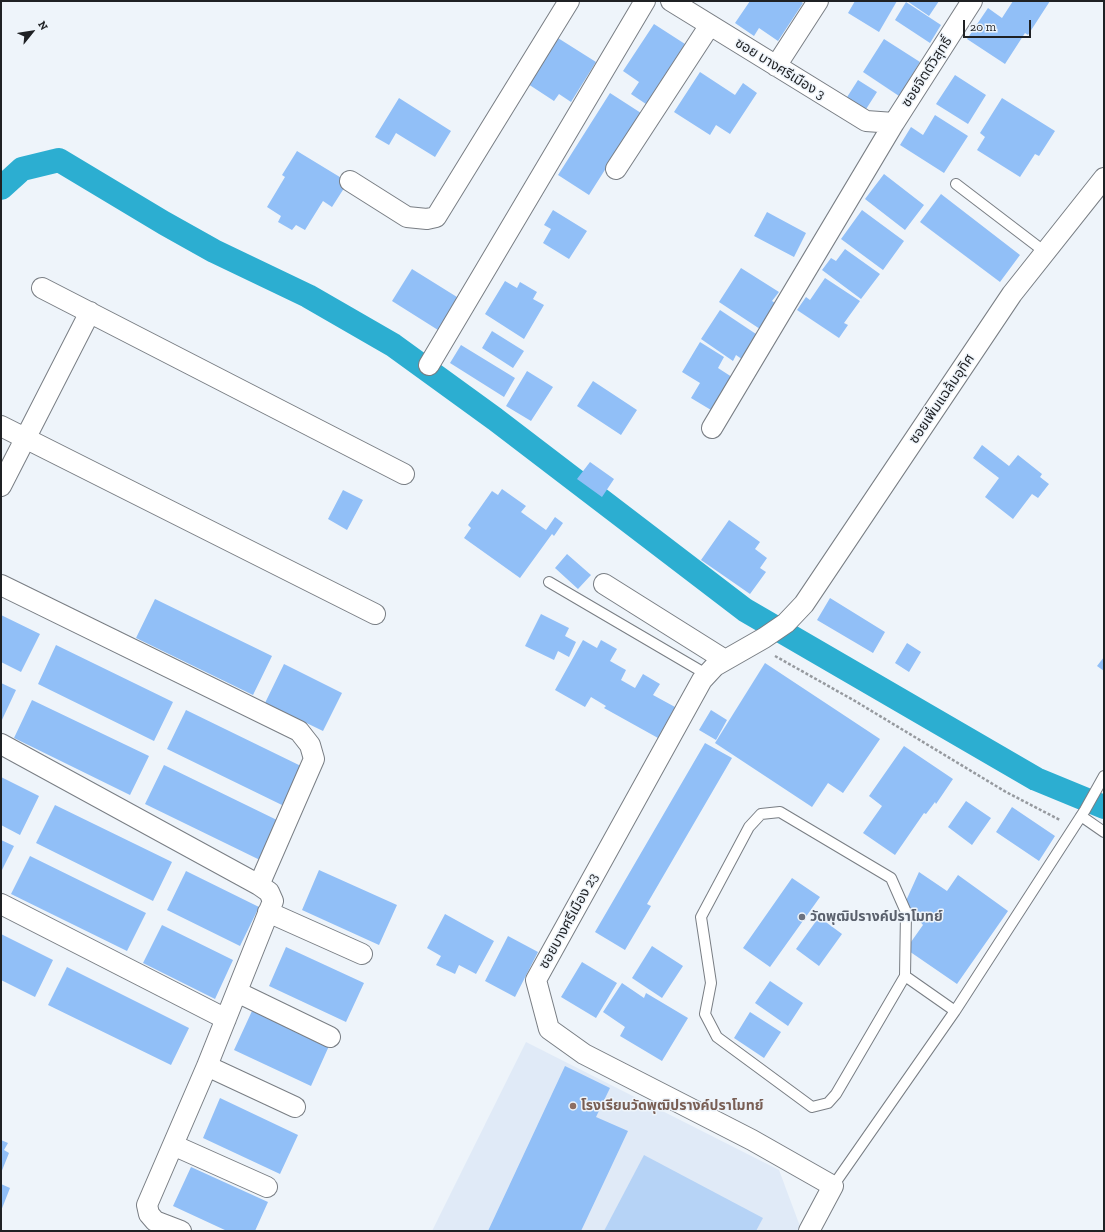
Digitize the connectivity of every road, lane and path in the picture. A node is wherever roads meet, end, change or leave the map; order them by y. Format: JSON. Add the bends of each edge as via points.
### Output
{"nodes":[{"id":1,"x":569,"y":1,"type":"edge"},
{"id":2,"x":645,"y":1,"type":"edge"},
{"id":3,"x":671,"y":1,"type":"edge"},
{"id":4,"x":818,"y":1,"type":"edge"},
{"id":5,"x":972,"y":1,"type":"edge"},
{"id":6,"x":710,"y":25,"type":"junction"},
{"id":7,"x":776,"y":66,"type":"junction"},
{"id":8,"x":894,"y":123,"type":"junction"},
{"id":9,"x":616,"y":169,"type":"dead end"},
{"id":10,"x":1104,"y":178,"type":"edge"},
{"id":11,"x":350,"y":181,"type":"dead end"},
{"id":12,"x":956,"y":184,"type":"dead end"},
{"id":13,"x":1045,"y":252,"type":"junction"},
{"id":14,"x":42,"y":288,"type":"dead end"},
{"id":15,"x":90,"y":312,"type":"junction"},
{"id":16,"x":429,"y":365,"type":"dead end"},
{"id":17,"x":1,"y":426,"type":"edge"},
{"id":18,"x":712,"y":428,"type":"dead end"},
{"id":19,"x":25,"y":439,"type":"junction"},
{"id":20,"x":404,"y":474,"type":"dead end"},
{"id":21,"x":1,"y":486,"type":"edge"},
{"id":22,"x":549,"y":582,"type":"dead end"},
{"id":23,"x":604,"y":584,"type":"dead end"},
{"id":24,"x":1,"y":585,"type":"edge"},
{"id":25,"x":375,"y":614,"type":"dead end"},
{"id":26,"x":759,"y":640,"type":"junction"},
{"id":27,"x":725,"y":660,"type":"junction"},
{"id":28,"x":706,"y":674,"type":"junction"},
{"id":29,"x":1,"y":744,"type":"edge"},
{"id":30,"x":1104,"y":776,"type":"edge"},
{"id":31,"x":1083,"y":813,"type":"junction"},
{"id":32,"x":1073,"y":828,"type":"junction"},
{"id":33,"x":1104,"y":832,"type":"edge"},
{"id":34,"x":259,"y":885,"type":"junction"},
{"id":35,"x":1,"y":904,"type":"edge"},
{"id":36,"x":268,"y":912,"type":"junction"},
{"id":37,"x":362,"y":954,"type":"dead end"},
{"id":38,"x":904,"y":976,"type":"junction"},
{"id":39,"x":237,"y":992,"type":"junction"},
{"id":40,"x":955,"y":1011,"type":"junction"},
{"id":41,"x":226,"y":1019,"type":"junction"},
{"id":42,"x":330,"y":1036,"type":"dead end"},
{"id":43,"x":207,"y":1066,"type":"junction"},
{"id":44,"x":295,"y":1107,"type":"dead end"},
{"id":45,"x":173,"y":1145,"type":"junction"},
{"id":46,"x":833,"y":1186,"type":"junction"},
{"id":47,"x":267,"y":1187,"type":"dead end"},
{"id":48,"x":181,"y":1231,"type":"edge"},
{"id":49,"x":809,"y":1231,"type":"edge"}],
"edges":[{"from":1,"to":11,"type":"street","via":[[436,217],[427,220],[407,218]]},
{"from":2,"to":16,"type":"street"},
{"from":3,"to":6,"type":"street","name":"ซอย บางศรีเมือง 3"},
{"from":4,"to":7,"type":"street"},
{"from":5,"to":8,"type":"street","name":"ซอยจิตต์วิสุทธิ์"},
{"from":6,"to":7,"type":"street","name":"ซอย บางศรีเมือง 3"},
{"from":6,"to":9,"type":"street"},
{"from":7,"to":8,"type":"street","name":"ซอย บางศรีเมือง 3","via":[[866,121]]},
{"from":8,"to":18,"type":"street","name":"ซอยจิตต์วิสุทธิ์"},
{"from":10,"to":13,"type":"street","name":"ซอยเพิ่มแฉล้มอุทิศ"},
{"from":12,"to":13,"type":"lane"},
{"from":13,"to":26,"type":"street","name":"ซอยเพิ่มแฉล้มอุทิศ","via":[[1012,294],[804,604],[786,623]]},
{"from":14,"to":15,"type":"street"},
{"from":15,"to":19,"type":"street"},
{"from":15,"to":20,"type":"street"},
{"from":17,"to":19,"type":"street"},
{"from":19,"to":21,"type":"street"},
{"from":19,"to":25,"type":"street"},
{"from":22,"to":28,"type":"lane"},
{"from":23,"to":27,"type":"street"},
{"from":24,"to":34,"type":"street","via":[[299,731],[310,745],[314,759]]},
{"from":26,"to":27,"type":"street","name":"ซอยบางศรีเมือง 23"},
{"from":26,"to":32,"type":"path","via":[[820,682],[1006,792]]},
{"from":27,"to":28,"type":"street","name":"ซอยบางศรีเมือง 23"},
{"from":28,"to":46,"type":"street","name":"ซอยบางศรีเมือง 23","via":[[536,980],[549,1029],[584,1054],[752,1140]]},
{"from":29,"to":34,"type":"street"},
{"from":30,"to":31,"type":"lane"},
{"from":31,"to":32,"type":"lane"},
{"from":31,"to":33,"type":"lane"},
{"from":32,"to":40,"type":"lane"},
{"from":34,"to":36,"type":"street","via":[[269,892],[273,901]]},
{"from":35,"to":41,"type":"street"},
{"from":36,"to":37,"type":"street"},
{"from":36,"to":39,"type":"street"},
{"from":38,"to":38,"type":"lane","via":[[836,1094],[828,1102],[812,1107],[718,1037],[705,1014],[711,983],[701,917],[749,827],[761,814],[780,812],[891,878],[906,912]]},
{"from":38,"to":40,"type":"lane"},
{"from":39,"to":41,"type":"street"},
{"from":39,"to":42,"type":"street"},
{"from":40,"to":46,"type":"lane"},
{"from":41,"to":43,"type":"street"},
{"from":43,"to":44,"type":"street"},
{"from":43,"to":45,"type":"street"},
{"from":45,"to":47,"type":"street"},
{"from":45,"to":48,"type":"street","via":[[147,1205],[149,1214],[155,1221]]},
{"from":46,"to":49,"type":"street"}]}
